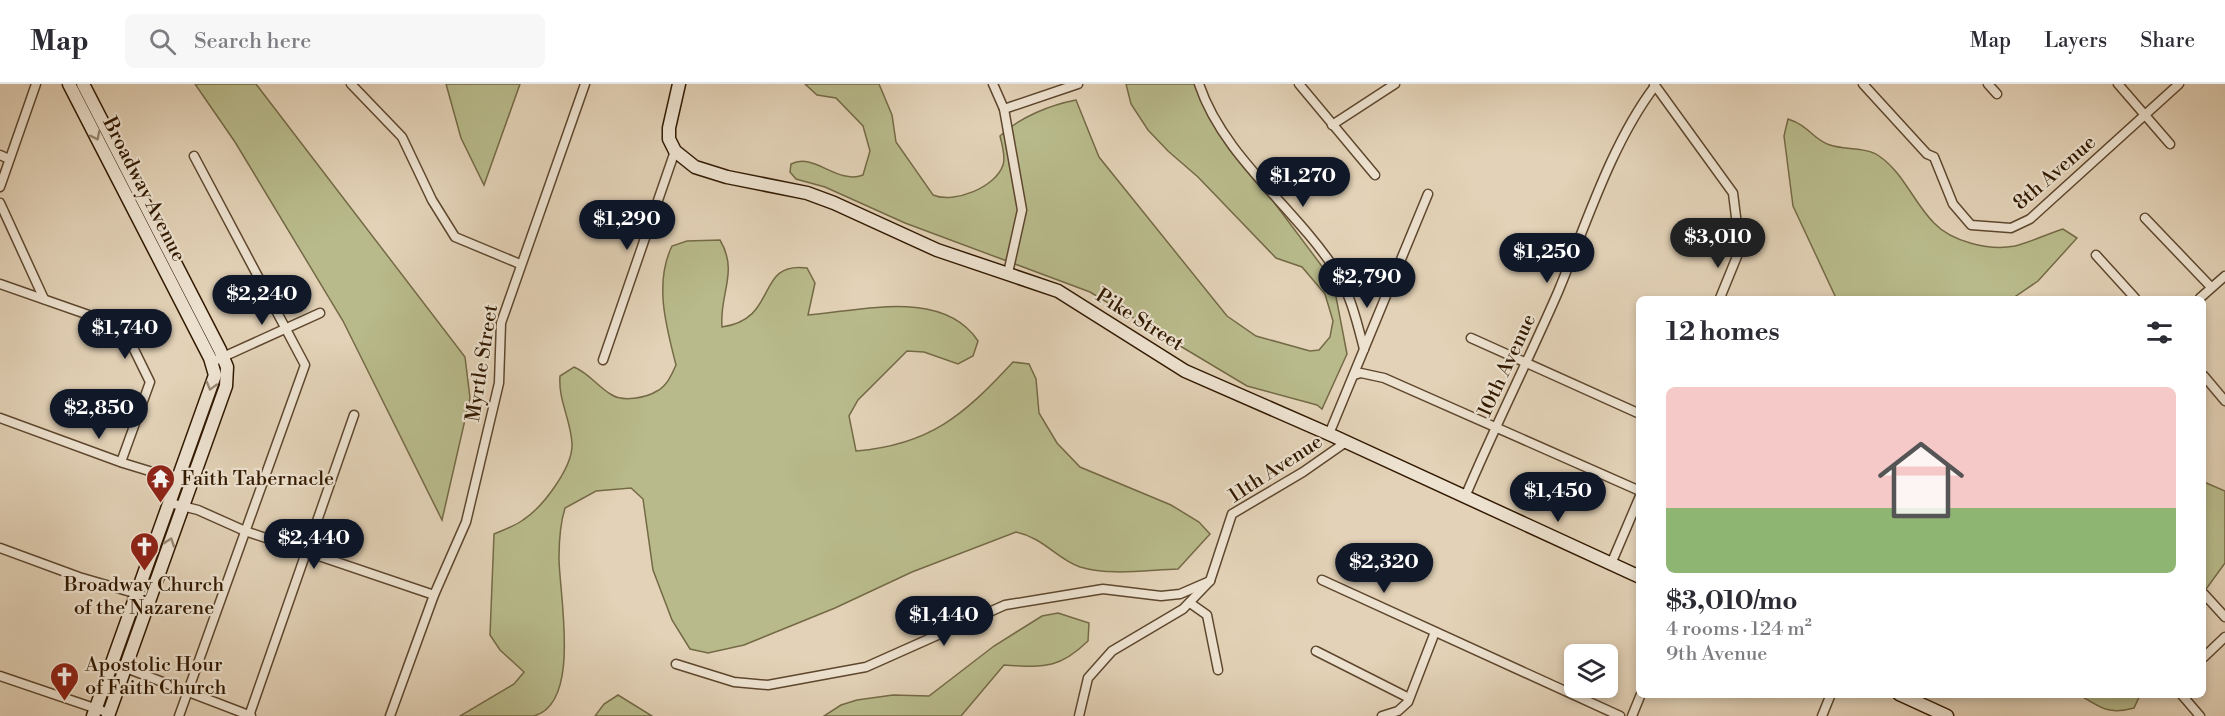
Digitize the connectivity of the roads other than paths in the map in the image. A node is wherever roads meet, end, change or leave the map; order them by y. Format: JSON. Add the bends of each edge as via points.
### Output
{"nodes":[{"id":1,"x":36,"y":84,"type":"edge"},
{"id":2,"x":69,"y":84,"type":"edge"},
{"id":3,"x":84,"y":84,"type":"edge"},
{"id":4,"x":351,"y":84,"type":"edge"},
{"id":5,"x":585,"y":84,"type":"edge"},
{"id":6,"x":679,"y":84,"type":"edge"},
{"id":7,"x":993,"y":84,"type":"edge"},
{"id":8,"x":1078,"y":84,"type":"edge"},
{"id":9,"x":1199,"y":84,"type":"edge"},
{"id":10,"x":1299,"y":84,"type":"edge"},
{"id":11,"x":1395,"y":84,"type":"edge"},
{"id":12,"x":1863,"y":84,"type":"edge"},
{"id":13,"x":1988,"y":84,"type":"edge"},
{"id":14,"x":2118,"y":84,"type":"edge"},
{"id":15,"x":2179,"y":84,"type":"edge"},
{"id":16,"x":1654,"y":85,"type":"edge"},
{"id":17,"x":1997,"y":94,"type":"dead end"},
{"id":18,"x":1005,"y":109,"type":"junction"},
{"id":19,"x":2144,"y":114,"type":"junction"},
{"id":20,"x":1332,"y":125,"type":"junction"},
{"id":21,"x":2170,"y":144,"type":"dead end"},
{"id":22,"x":675,"y":151,"type":"junction"},
{"id":23,"x":0,"y":155,"type":"edge"},
{"id":24,"x":194,"y":156,"type":"dead end"},
{"id":25,"x":9,"y":159,"type":"junction"},
{"id":26,"x":1375,"y":176,"type":"dead end"},
{"id":27,"x":0,"y":188,"type":"edge"},
{"id":28,"x":1428,"y":194,"type":"dead end"},
{"id":29,"x":0,"y":203,"type":"edge"},
{"id":30,"x":2145,"y":218,"type":"dead end"},
{"id":31,"x":2096,"y":255,"type":"dead end"},
{"id":32,"x":520,"y":264,"type":"junction"},
{"id":33,"x":1008,"y":273,"type":"junction"},
{"id":34,"x":2225,"y":276,"type":"edge"},
{"id":35,"x":0,"y":284,"type":"edge"},
{"id":36,"x":2211,"y":287,"type":"junction"},
{"id":37,"x":1721,"y":296,"type":"edge"},
{"id":38,"x":2133,"y":296,"type":"edge"},
{"id":39,"x":2202,"y":296,"type":"edge"},
{"id":40,"x":44,"y":298,"type":"junction"},
{"id":41,"x":320,"y":313,"type":"dead end"},
{"id":42,"x":285,"y":330,"type":"junction"},
{"id":43,"x":1471,"y":338,"type":"dead end"},
{"id":44,"x":1364,"y":349,"type":"junction"},
{"id":45,"x":224,"y":358,"type":"junction"},
{"id":46,"x":603,"y":360,"type":"dead end"},
{"id":47,"x":212,"y":362,"type":"junction"},
{"id":48,"x":1524,"y":364,"type":"junction"},
{"id":49,"x":1354,"y":375,"type":"junction"},
{"id":50,"x":2206,"y":382,"type":"edge"},
{"id":51,"x":2225,"y":401,"type":"edge"},
{"id":52,"x":1636,"y":412,"type":"edge"},
{"id":53,"x":354,"y":415,"type":"dead end"},
{"id":54,"x":0,"y":418,"type":"edge"},
{"id":55,"x":1494,"y":428,"type":"junction"},
{"id":56,"x":1329,"y":434,"type":"junction"},
{"id":57,"x":1346,"y":442,"type":"junction"},
{"id":58,"x":121,"y":462,"type":"junction"},
{"id":59,"x":178,"y":480,"type":"junction"},
{"id":60,"x":191,"y":484,"type":"junction"},
{"id":61,"x":1636,"y":489,"type":"edge"},
{"id":62,"x":1465,"y":497,"type":"junction"},
{"id":63,"x":170,"y":503,"type":"junction"},
{"id":64,"x":1636,"y":505,"type":"edge"},
{"id":65,"x":183,"y":507,"type":"junction"},
{"id":66,"x":245,"y":531,"type":"junction"},
{"id":67,"x":0,"y":548,"type":"edge"},
{"id":68,"x":306,"y":552,"type":"junction"},
{"id":69,"x":1611,"y":564,"type":"junction"},
{"id":70,"x":1636,"y":575,"type":"edge"},
{"id":71,"x":1322,"y":580,"type":"dead end"},
{"id":72,"x":1210,"y":581,"type":"junction"},
{"id":73,"x":138,"y":594,"type":"junction"},
{"id":74,"x":434,"y":595,"type":"junction"},
{"id":75,"x":2206,"y":596,"type":"edge"},
{"id":76,"x":150,"y":598,"type":"junction"},
{"id":77,"x":1190,"y":603,"type":"junction"},
{"id":78,"x":2225,"y":617,"type":"edge"},
{"id":79,"x":1435,"y":632,"type":"junction"},
{"id":80,"x":2225,"y":637,"type":"edge"},
{"id":81,"x":1316,"y":651,"type":"dead end"},
{"id":82,"x":2206,"y":655,"type":"edge"},
{"id":83,"x":113,"y":663,"type":"junction"},
{"id":84,"x":676,"y":664,"type":"dead end"},
{"id":85,"x":125,"y":667,"type":"junction"},
{"id":86,"x":1218,"y":670,"type":"dead end"},
{"id":87,"x":0,"y":676,"type":"edge"},
{"id":88,"x":187,"y":693,"type":"junction"},
{"id":89,"x":1409,"y":698,"type":"junction"},
{"id":90,"x":1639,"y":698,"type":"edge"},
{"id":91,"x":1829,"y":698,"type":"edge"},
{"id":92,"x":1908,"y":698,"type":"edge"},
{"id":93,"x":2184,"y":698,"type":"edge"},
{"id":94,"x":95,"y":712,"type":"edge"},
{"id":95,"x":108,"y":714,"type":"edge"},
{"id":96,"x":179,"y":716,"type":"edge"},
{"id":97,"x":250,"y":716,"type":"edge"},
{"id":98,"x":390,"y":716,"type":"edge"},
{"id":99,"x":1079,"y":716,"type":"edge"},
{"id":100,"x":1382,"y":716,"type":"edge"},
{"id":101,"x":1620,"y":716,"type":"edge"},
{"id":102,"x":1632,"y":716,"type":"edge"},
{"id":103,"x":1822,"y":716,"type":"edge"},
{"id":104,"x":1947,"y":716,"type":"edge"},
{"id":105,"x":2200,"y":716,"type":"edge"}],
"edges":[{"from":1,"to":25,"type":"street"},
{"from":2,"to":47,"type":"main road","name":"Broadway Avenue","one_way":true},
{"from":3,"to":45,"type":"main road","name":"Broadway Avenue"},
{"from":4,"to":32,"type":"street","via":[[402,137],[455,237]]},
{"from":5,"to":32,"type":"street","name":"Myrtle Street"},
{"from":6,"to":22,"type":"main road","via":[[669,128]]},
{"from":7,"to":18,"type":"street"},
{"from":8,"to":18,"type":"street"},
{"from":9,"to":44,"type":"street","via":[[1231,142],[1335,269],[1356,316]]},
{"from":10,"to":20,"type":"street"},
{"from":11,"to":20,"type":"street"},
{"from":12,"to":19,"type":"street","name":"8th Avenue","via":[[1934,157],[1953,204],[1971,225],[2011,228],[2030,219]]},
{"from":13,"to":17,"type":"street"},
{"from":14,"to":19,"type":"street"},
{"from":15,"to":19,"type":"street","name":"8th Avenue"},
{"from":16,"to":37,"type":"street","via":[[1733,193],[1740,249]]},
{"from":16,"to":48,"type":"street","name":"10th Avenue","via":[[1613,161]]},
{"from":18,"to":33,"type":"street","via":[[1022,210]]},
{"from":19,"to":21,"type":"street"},
{"from":20,"to":26,"type":"street"},
{"from":22,"to":33,"type":"main road","name":"Pike Street","via":[[705,171],[816,196],[937,250]]},
{"from":22,"to":46,"type":"street"},
{"from":23,"to":25,"type":"street"},
{"from":24,"to":42,"type":"street"},
{"from":25,"to":27,"type":"street"},
{"from":28,"to":44,"type":"street","name":"11th Avenue"},
{"from":29,"to":40,"type":"street"},
{"from":30,"to":36,"type":"street"},
{"from":31,"to":38,"type":"street"},
{"from":32,"to":74,"type":"street","name":"Myrtle Street","via":[[501,323],[499,383],[466,522]]},
{"from":33,"to":56,"type":"main road","name":"Pike Street","via":[[1058,291],[1185,371]]},
{"from":34,"to":36,"type":"street"},
{"from":35,"to":40,"type":"street"},
{"from":36,"to":39,"type":"street"},
{"from":40,"to":58,"type":"street","via":[[123,327],[150,381]]},
{"from":41,"to":42,"type":"street"},
{"from":42,"to":45,"type":"street"},
{"from":42,"to":66,"type":"street","via":[[305,365]]},
{"from":43,"to":48,"type":"street"},
{"from":44,"to":49,"type":"street","name":"11th Avenue"},
{"from":45,"to":47,"type":"street"},
{"from":45,"to":60,"type":"main road","name":"Broadway Avenue","via":[[226,386]]},
{"from":47,"to":59,"type":"main road","one_way":true,"via":[[213,381]]},
{"from":48,"to":52,"type":"street"},
{"from":48,"to":55,"type":"street","name":"10th Avenue"},
{"from":49,"to":55,"type":"street","via":[[1384,378]]},
{"from":49,"to":56,"type":"street","name":"11th Avenue"},
{"from":50,"to":51,"type":"street"},
{"from":53,"to":68,"type":"street"},
{"from":54,"to":58,"type":"street"},
{"from":55,"to":61,"type":"street"},
{"from":55,"to":62,"type":"street","name":"10th Avenue"},
{"from":56,"to":57,"type":"main road","name":"Pike Street"},
{"from":57,"to":62,"type":"main road","name":"Pike Street"},
{"from":57,"to":72,"type":"street","name":"11th Avenue","via":[[1232,514]]},
{"from":58,"to":59,"type":"street"},
{"from":59,"to":60,"type":"street"},
{"from":59,"to":63,"type":"main road"},
{"from":60,"to":65,"type":"main road","name":"Broadway Avenue"},
{"from":62,"to":69,"type":"main road","name":"Pike Street"},
{"from":63,"to":65,"type":"street"},
{"from":63,"to":73,"type":"main road"},
{"from":64,"to":69,"type":"street"},
{"from":65,"to":66,"type":"street"},
{"from":76,"to":65,"type":"main road","name":"Broadway Avenue","one_way":true},
{"from":66,"to":68,"type":"street"},
{"from":66,"to":88,"type":"street"},
{"from":67,"to":73,"type":"street"},
{"from":68,"to":74,"type":"street"},
{"from":68,"to":97,"type":"street"},
{"from":69,"to":70,"type":"main road","name":"Pike Street"},
{"from":71,"to":79,"type":"street"},
{"from":72,"to":77,"type":"street","name":"11th Avenue"},
{"from":72,"to":84,"type":"street","via":[[1180,594],[1161,596],[1103,588],[1005,605],[866,667],[768,685],[734,682]]},
{"from":73,"to":76,"type":"street"},
{"from":73,"to":83,"type":"main road"},
{"from":74,"to":98,"type":"street","name":"Myrtle Street"},
{"from":75,"to":78,"type":"street"},
{"from":76,"to":85,"type":"main road","name":"Broadway Avenue"},
{"from":77,"to":86,"type":"street","via":[[1207,615]]},
{"from":77,"to":99,"type":"street","name":"11th Avenue","via":[[1112,651],[1088,678]]},
{"from":79,"to":89,"type":"street"},
{"from":79,"to":101,"type":"street"},
{"from":80,"to":82,"type":"street"},
{"from":81,"to":89,"type":"street"},
{"from":83,"to":85,"type":"street"},
{"from":83,"to":94,"type":"main road"},
{"from":85,"to":88,"type":"street"},
{"from":85,"to":95,"type":"main road","name":"Broadway Avenue"},
{"from":87,"to":94,"type":"street"},
{"from":88,"to":96,"type":"street"},
{"from":88,"to":97,"type":"street"},
{"from":89,"to":100,"type":"street","via":[[1398,711]]},
{"from":90,"to":102,"type":"street"},
{"from":91,"to":103,"type":"street"},
{"from":92,"to":104,"type":"main road"},
{"from":93,"to":105,"type":"street"},
{"from":94,"to":95,"type":"street"}]}
